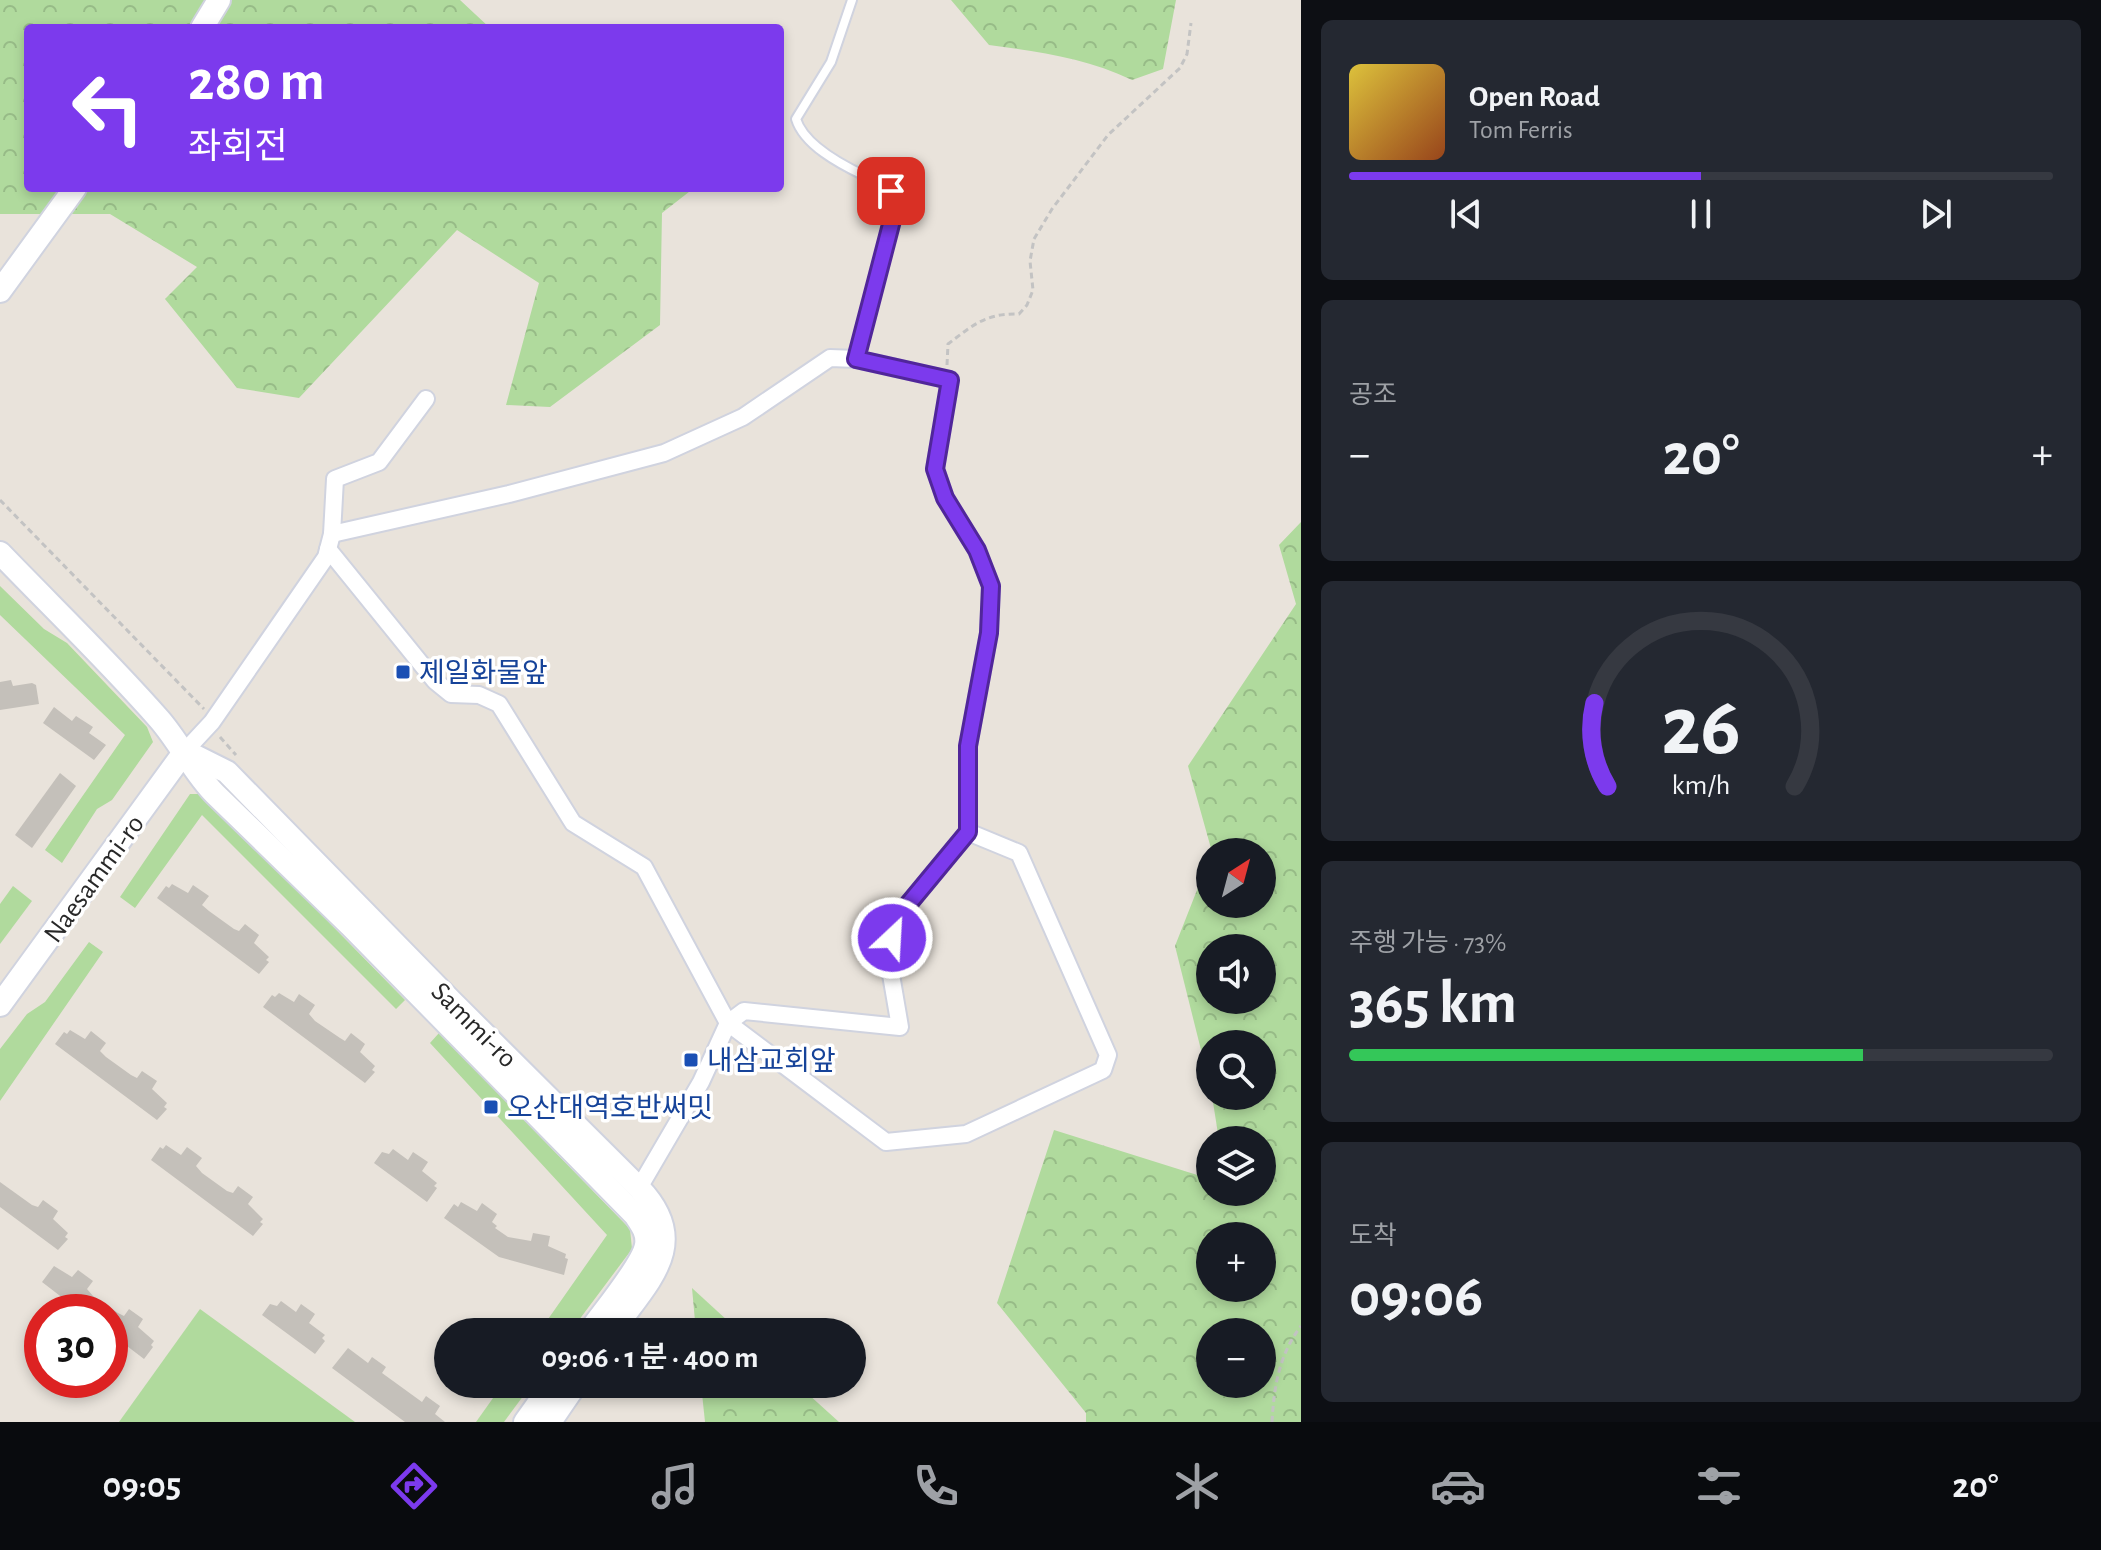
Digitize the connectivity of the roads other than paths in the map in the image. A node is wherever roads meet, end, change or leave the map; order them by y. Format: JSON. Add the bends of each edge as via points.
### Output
{"nodes":[{"id":1,"x":219,"y":0,"type":"edge"},
{"id":2,"x":852,"y":0,"type":"edge"},
{"id":3,"x":204,"y":24,"type":"edge"},
{"id":4,"x":72,"y":192,"type":"edge"},
{"id":5,"x":0,"y":291,"type":"edge"},
{"id":6,"x":856,"y":359,"type":"junction"},
{"id":7,"x":426,"y":399,"type":"dead end"},
{"id":8,"x":330,"y":541,"type":"junction"},
{"id":9,"x":0,"y":553,"type":"edge"},
{"id":10,"x":185,"y":751,"type":"junction"},
{"id":11,"x":968,"y":832,"type":"junction"},
{"id":12,"x":0,"y":1005,"type":"edge"},
{"id":13,"x":728,"y":1023,"type":"junction"},
{"id":14,"x":639,"y":1188,"type":"junction"},
{"id":15,"x":599,"y":1318,"type":"edge"},
{"id":16,"x":622,"y":1318,"type":"edge"},
{"id":17,"x":542,"y":1398,"type":"edge"},
{"id":18,"x":566,"y":1398,"type":"edge"},
{"id":19,"x":525,"y":1422,"type":"edge"},
{"id":20,"x":550,"y":1422,"type":"edge"}],
"edges":[{"from":1,"to":3,"type":"street"},
{"from":2,"to":6,"type":"lane","via":[[831,62],[796,119],[799,130],[816,145],[891,191],[895,209]]},
{"from":4,"to":5,"type":"street"},
{"from":6,"to":8,"type":"street","via":[[830,358],[743,417],[664,453]]},
{"from":6,"to":11,"type":"street","via":[[950,380],[935,469],[991,586],[989,633],[968,746]]},
{"from":7,"to":8,"type":"street","via":[[379,462],[335,479]]},
{"from":8,"to":10,"type":"street","via":[[326,557],[212,722]]},
{"from":8,"to":13,"type":"street","via":[[435,681],[451,694],[479,695],[499,704],[573,823],[644,867]]},
{"from":9,"to":10,"type":"street","name":"Sammi-ro"},
{"from":10,"to":12,"type":"street","name":"Naesammi-ro"},
{"from":10,"to":14,"type":"street","name":"Sammi-ro","via":[[227,772]]},
{"from":10,"to":15,"type":"street","name":"Sammi-ro","via":[[208,787],[635,1215],[645,1230],[646,1245]]},
{"from":11,"to":13,"type":"street","via":[[896,919],[888,957],[900,1027],[744,1011]]},
{"from":11,"to":13,"type":"street","via":[[1019,853],[1108,1055],[1103,1070],[966,1134],[886,1142]]},
{"from":13,"to":14,"type":"street","via":[[701,1082]]},
{"from":14,"to":16,"type":"street","name":"Sammi-ro","via":[[659,1213],[665,1229],[663,1249],[657,1268]]},
{"from":17,"to":19,"type":"street"},
{"from":18,"to":20,"type":"street"}]}
